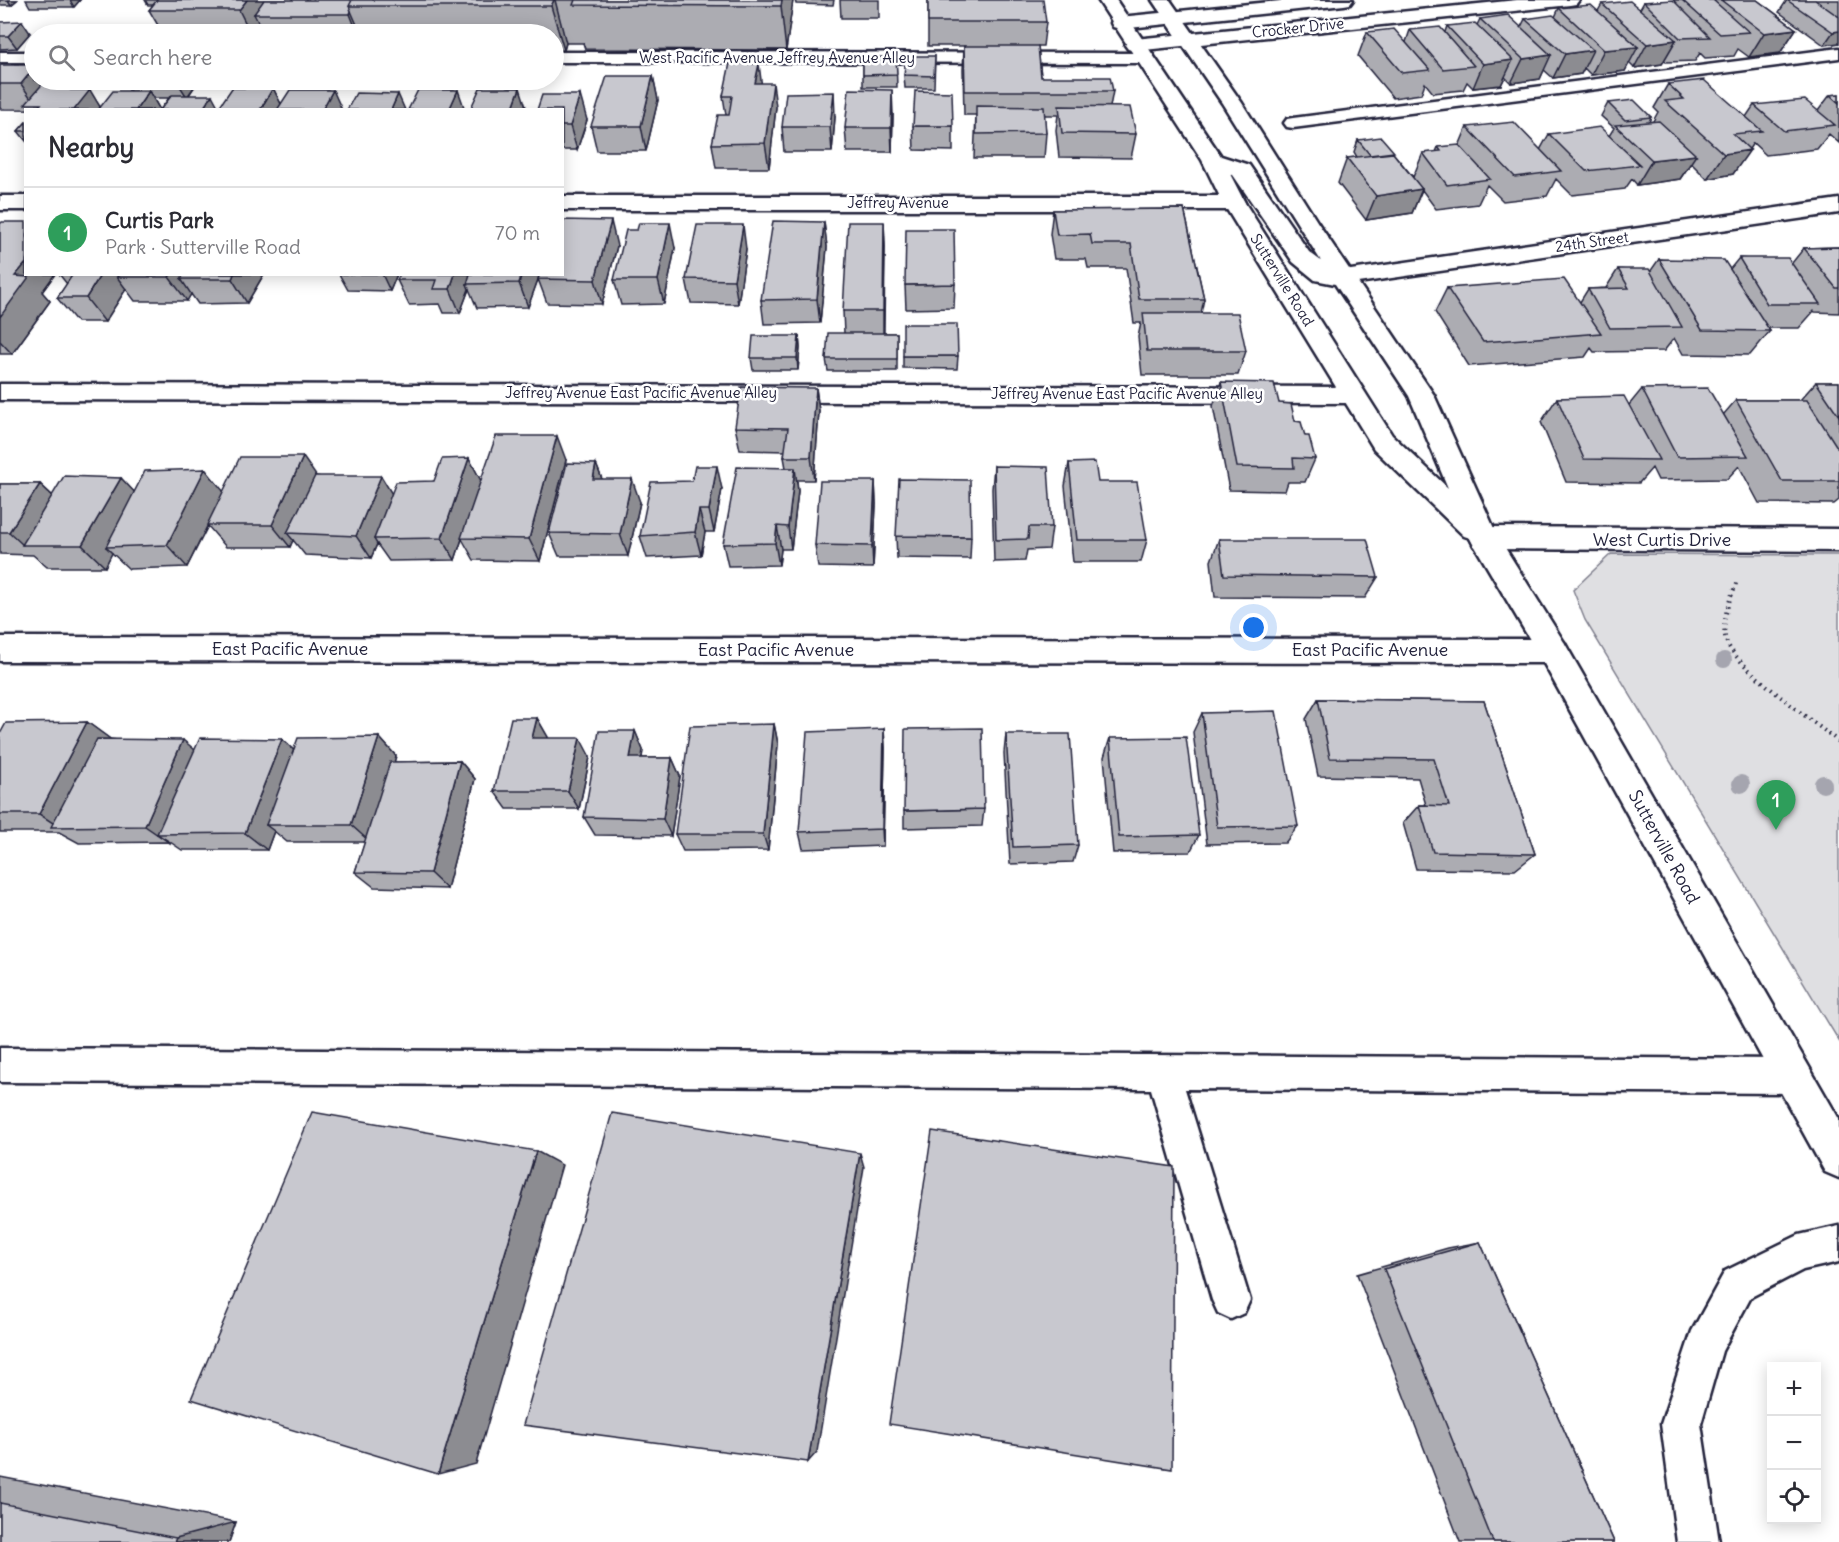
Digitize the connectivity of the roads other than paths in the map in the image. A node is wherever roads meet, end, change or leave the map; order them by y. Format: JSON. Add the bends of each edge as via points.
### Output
{"nodes":[{"id":1,"x":1107,"y":0,"type":"edge"},
{"id":2,"x":1161,"y":0,"type":"edge"},
{"id":3,"x":1344,"y":0,"type":"edge"},
{"id":4,"x":1570,"y":0,"type":"edge"},
{"id":5,"x":1172,"y":16,"type":"junction"},
{"id":6,"x":1120,"y":22,"type":"junction"},
{"id":7,"x":1190,"y":39,"type":"junction"},
{"id":8,"x":1140,"y":51,"type":"junction"},
{"id":9,"x":1839,"y":53,"type":"edge"},
{"id":10,"x":0,"y":57,"type":"edge"},
{"id":11,"x":24,"y":57,"type":"edge"},
{"id":12,"x":564,"y":57,"type":"edge"},
{"id":13,"x":1293,"y":123,"type":"dead end"},
{"id":14,"x":1213,"y":160,"type":"junction"},
{"id":15,"x":0,"y":203,"type":"edge"},
{"id":16,"x":24,"y":203,"type":"edge"},
{"id":17,"x":564,"y":203,"type":"edge"},
{"id":18,"x":1234,"y":203,"type":"junction"},
{"id":19,"x":1839,"y":206,"type":"edge"},
{"id":20,"x":1344,"y":278,"type":"junction"},
{"id":21,"x":0,"y":392,"type":"edge"},
{"id":22,"x":1354,"y":395,"type":"junction"},
{"id":23,"x":1484,"y":538,"type":"junction"},
{"id":24,"x":1839,"y":540,"type":"edge"},
{"id":25,"x":0,"y":649,"type":"edge"},
{"id":26,"x":1553,"y":651,"type":"junction"},
{"id":27,"x":0,"y":1065,"type":"edge"},
{"id":28,"x":1163,"y":1072,"type":"junction"},
{"id":29,"x":1793,"y":1076,"type":"junction"},
{"id":30,"x":1839,"y":1158,"type":"edge"},
{"id":31,"x":1839,"y":1244,"type":"edge"},
{"id":32,"x":1231,"y":1300,"type":"dead end"},
{"id":33,"x":1698,"y":1542,"type":"edge"}],
"edges":[{"from":1,"to":6,"type":"street","name":"Sutterville Road"},
{"from":2,"to":5,"type":"street","name":"Sutterville Road"},
{"from":3,"to":5,"type":"street","name":"Crocker Drive"},
{"from":4,"to":7,"type":"street","name":"Crocker Drive"},
{"from":5,"to":6,"type":"street","name":"Crocker Drive"},
{"from":5,"to":7,"type":"street","name":"Sutterville Road"},
{"from":6,"to":8,"type":"street","name":"Sutterville Road"},
{"from":7,"to":8,"type":"street","name":"Crocker Drive"},
{"from":7,"to":20,"type":"street","name":"Sutterville Road"},
{"from":8,"to":12,"type":"lane","name":"West Pacific Avenue Jeffrey Avenue Alley"},
{"from":8,"to":14,"type":"street","name":"Sutterville Road"},
{"from":9,"to":13,"type":"lane"},
{"from":10,"to":11,"type":"lane"},
{"from":14,"to":18,"type":"street","name":"Sutterville Road"},
{"from":14,"to":20,"type":"street","via":[[1241,170],[1301,257],[1323,275]]},
{"from":15,"to":16,"type":"street"},
{"from":17,"to":18,"type":"street","name":"Jeffrey Avenue"},
{"from":18,"to":22,"type":"street","name":"Sutterville Road"},
{"from":19,"to":20,"type":"street","name":"24th Street"},
{"from":20,"to":23,"type":"street","name":"Sutterville Road","via":[[1421,395]]},
{"from":21,"to":22,"type":"lane","name":"Jeffrey Avenue East Pacific Avenue Alley"},
{"from":22,"to":23,"type":"street","name":"Sutterville Road","via":[[1383,442]]},
{"from":23,"to":24,"type":"street","name":"West Curtis Drive"},
{"from":23,"to":26,"type":"street","name":"Sutterville Road"},
{"from":25,"to":26,"type":"street","name":"East Pacific Avenue"},
{"from":26,"to":29,"type":"street","name":"Sutterville Road"},
{"from":27,"to":28,"type":"lane"},
{"from":28,"to":29,"type":"lane"},
{"from":28,"to":32,"type":"lane"},
{"from":29,"to":30,"type":"street","name":"Sutterville Road"},
{"from":31,"to":33,"type":"lane","via":[[1799,1253],[1738,1284],[1705,1344],[1681,1424]]}]}
